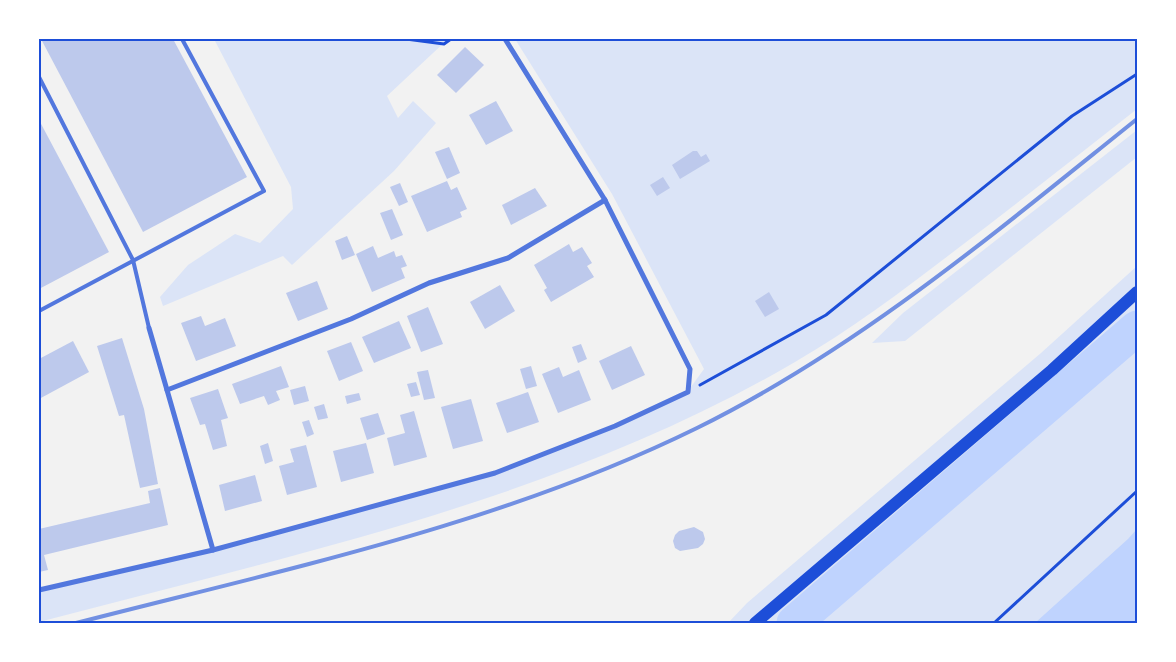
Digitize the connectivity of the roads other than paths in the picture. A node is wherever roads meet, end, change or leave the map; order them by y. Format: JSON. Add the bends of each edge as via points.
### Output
{"nodes":[{"id":1,"x":182,"y":39,"type":"edge"},
{"id":2,"x":505,"y":39,"type":"edge"},
{"id":3,"x":39,"y":77,"type":"edge"},
{"id":4,"x":605,"y":200,"type":"junction"},
{"id":5,"x":133,"y":260,"type":"junction"},
{"id":6,"x":1137,"y":292,"type":"edge"},
{"id":7,"x":39,"y":311,"type":"edge"},
{"id":8,"x":149,"y":328,"type":"joint"},
{"id":9,"x":167,"y":390,"type":"junction"},
{"id":10,"x":213,"y":550,"type":"junction"},
{"id":11,"x":39,"y":590,"type":"edge"},
{"id":12,"x":755,"y":623,"type":"edge"}],
"edges":[{"from":1,"to":5,"type":"lane","via":[[264,191]]},
{"from":2,"to":4,"type":"street"},
{"from":3,"to":5,"type":"lane"},
{"from":4,"to":9,"type":"street","via":[[508,258],[429,283],[350,318]]},
{"from":4,"to":10,"type":"street","via":[[690,369],[688,392],[615,426],[495,473]]},
{"from":5,"to":7,"type":"lane"},
{"from":5,"to":8,"type":"lane"},
{"from":6,"to":12,"type":"main road","via":[[1052,370]]},
{"from":8,"to":9,"type":"street"},
{"from":9,"to":10,"type":"street"},
{"from":10,"to":11,"type":"street"}]}
